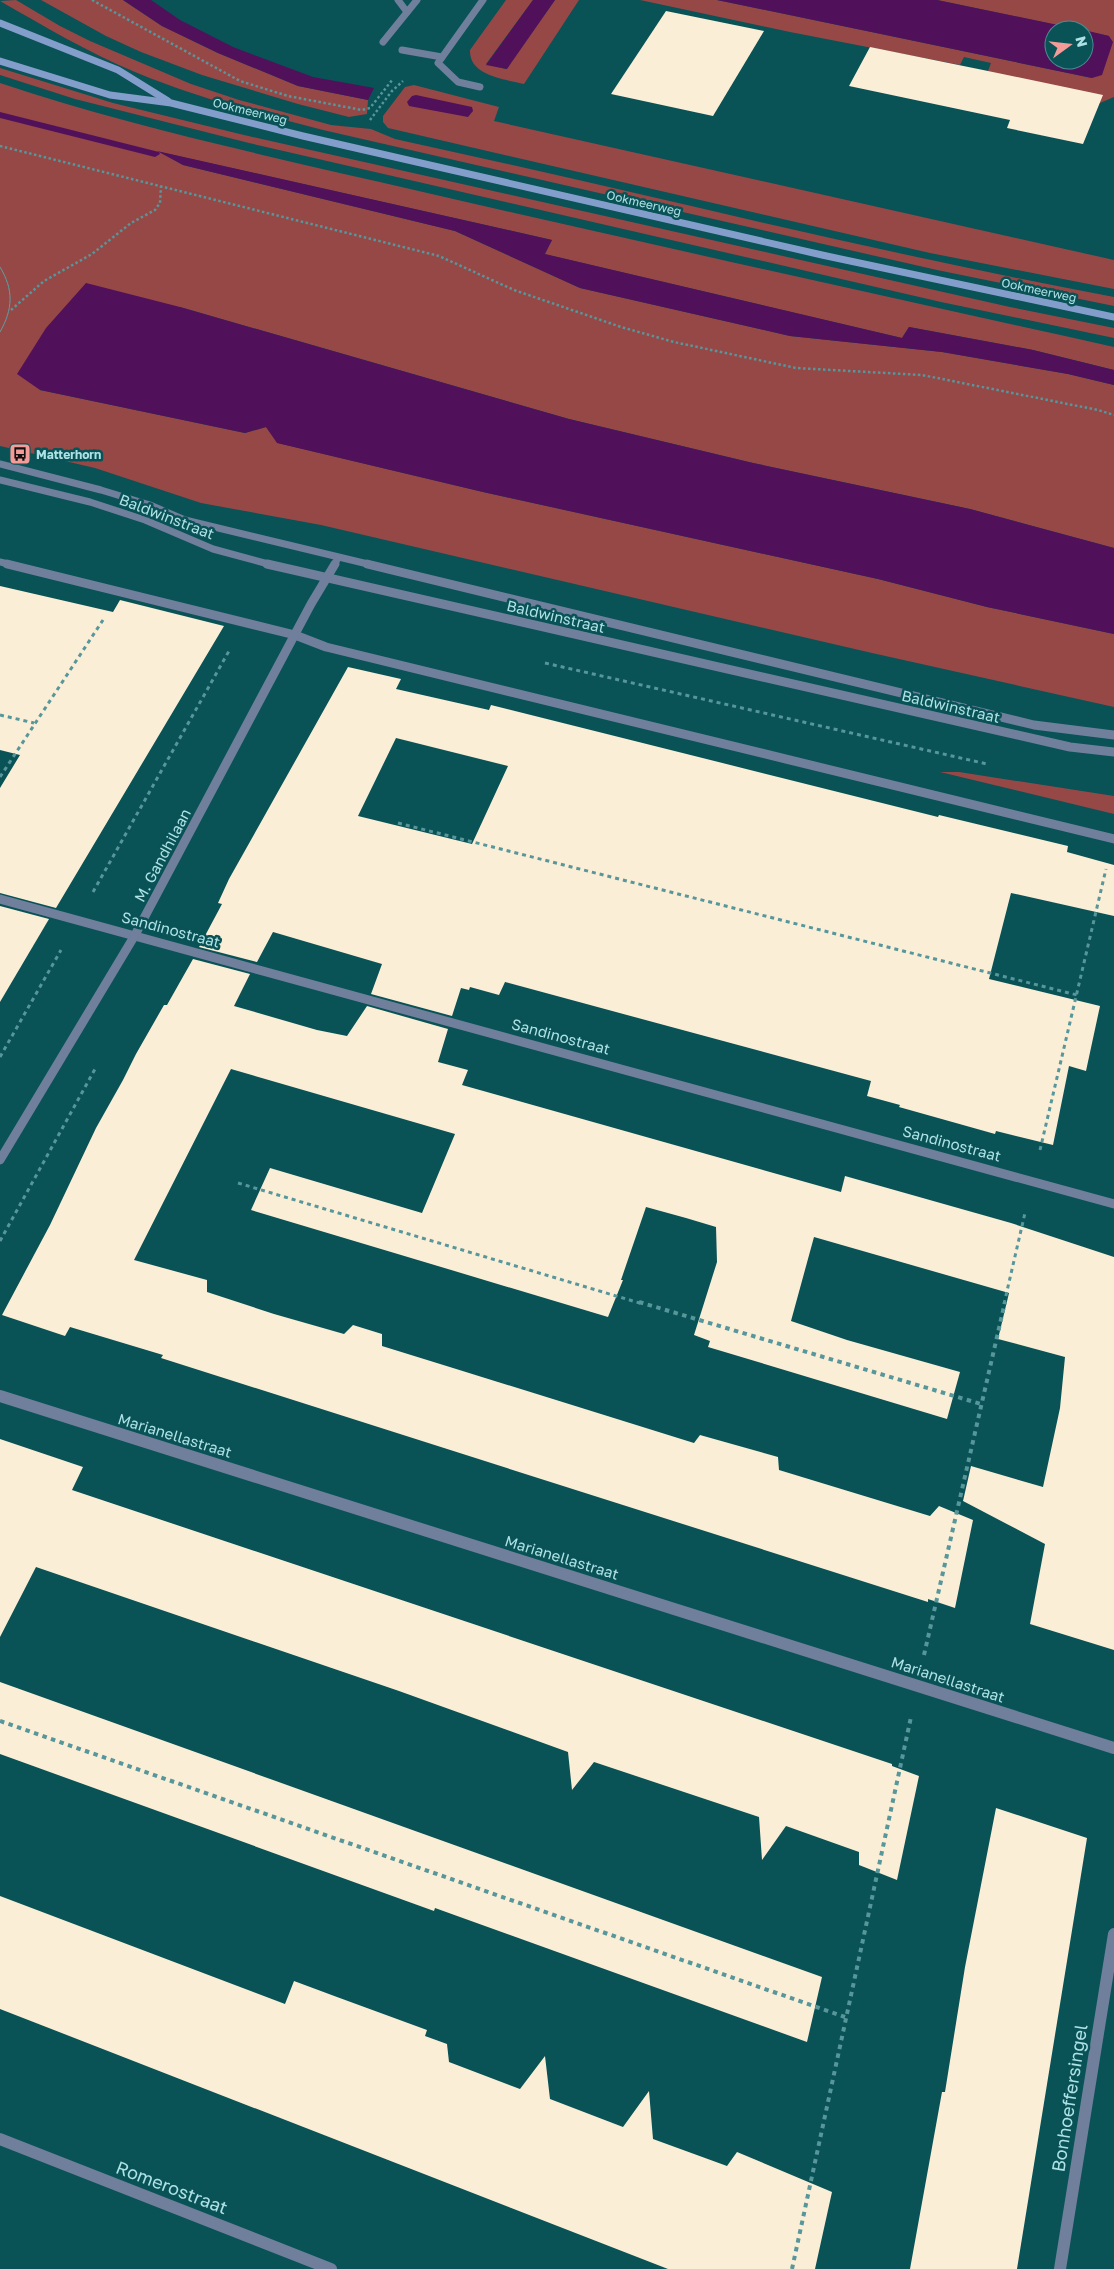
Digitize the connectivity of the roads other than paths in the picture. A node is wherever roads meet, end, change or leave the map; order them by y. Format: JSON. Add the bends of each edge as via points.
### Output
{"nodes":[{"id":1,"x":398,"y":0,"type":"edge"},
{"id":2,"x":417,"y":0,"type":"edge"},
{"id":3,"x":483,"y":0,"type":"edge"},
{"id":4,"x":407,"y":12,"type":"junction"},
{"id":5,"x":0,"y":23,"type":"edge"},
{"id":6,"x":383,"y":42,"type":"dead end"},
{"id":7,"x":402,"y":50,"type":"dead end"},
{"id":8,"x":442,"y":57,"type":"junction"},
{"id":9,"x":0,"y":61,"type":"edge"},
{"id":10,"x":480,"y":88,"type":"dead end"},
{"id":11,"x":171,"y":103,"type":"junction"},
{"id":12,"x":1114,"y":317,"type":"edge"},
{"id":13,"x":0,"y":464,"type":"edge"},
{"id":14,"x":0,"y":480,"type":"edge"},
{"id":15,"x":338,"y":558,"type":"junction"},
{"id":16,"x":0,"y":562,"type":"edge"},
{"id":17,"x":326,"y":578,"type":"junction"},
{"id":18,"x":296,"y":635,"type":"junction"},
{"id":19,"x":1114,"y":735,"type":"edge"},
{"id":20,"x":1114,"y":752,"type":"edge"},
{"id":21,"x":1113,"y":839,"type":"edge"},
{"id":22,"x":0,"y":899,"type":"edge"},
{"id":23,"x":135,"y":935,"type":"junction"},
{"id":24,"x":0,"y":1160,"type":"edge"},
{"id":25,"x":1114,"y":1204,"type":"edge"},
{"id":26,"x":0,"y":1396,"type":"edge"},
{"id":27,"x":1114,"y":1748,"type":"edge"},
{"id":28,"x":1114,"y":1934,"type":"edge"},
{"id":29,"x":0,"y":2139,"type":"edge"},
{"id":30,"x":331,"y":2269,"type":"edge"},
{"id":31,"x":1060,"y":2269,"type":"edge"}],
"edges":[{"from":1,"to":4,"type":"street"},
{"from":2,"to":4,"type":"street"},
{"from":3,"to":8,"type":"street"},
{"from":4,"to":6,"type":"street"},
{"from":5,"to":11,"type":"main road","name":"Ookmeerweg","via":[[118,70]]},
{"from":7,"to":8,"type":"street"},
{"from":8,"to":10,"type":"street","via":[[438,63],[458,82]]},
{"from":9,"to":11,"type":"main road","name":"Ookmeerweg","via":[[110,95]]},
{"from":11,"to":12,"type":"main road","name":"Ookmeerweg","via":[[822,255]]},
{"from":13,"to":15,"type":"street","name":"Baldwinstraat","via":[[101,490],[150,505],[184,520]]},
{"from":14,"to":17,"type":"street","name":"Baldwinstraat","via":[[90,502],[145,520],[213,549]]},
{"from":15,"to":17,"type":"street","name":"M. Gandhilaan"},
{"from":15,"to":19,"type":"street","name":"Baldwinstraat","via":[[1034,725]]},
{"from":16,"to":18,"type":"street"},
{"from":17,"to":18,"type":"street","name":"M. Gandhilaan"},
{"from":17,"to":20,"type":"street","name":"Baldwinstraat","via":[[1070,747]]},
{"from":18,"to":21,"type":"street","via":[[326,647]]},
{"from":18,"to":23,"type":"street","name":"M. Gandhilaan"},
{"from":22,"to":23,"type":"street","name":"Sandinostraat"},
{"from":23,"to":24,"type":"street","name":"M. Gandhilaan"},
{"from":23,"to":25,"type":"street","name":"Sandinostraat"},
{"from":26,"to":27,"type":"street","name":"Marianellastraat"},
{"from":28,"to":31,"type":"street","name":"Bonhoeffersingel"},
{"from":29,"to":30,"type":"street","name":"Romerostraat"}]}
